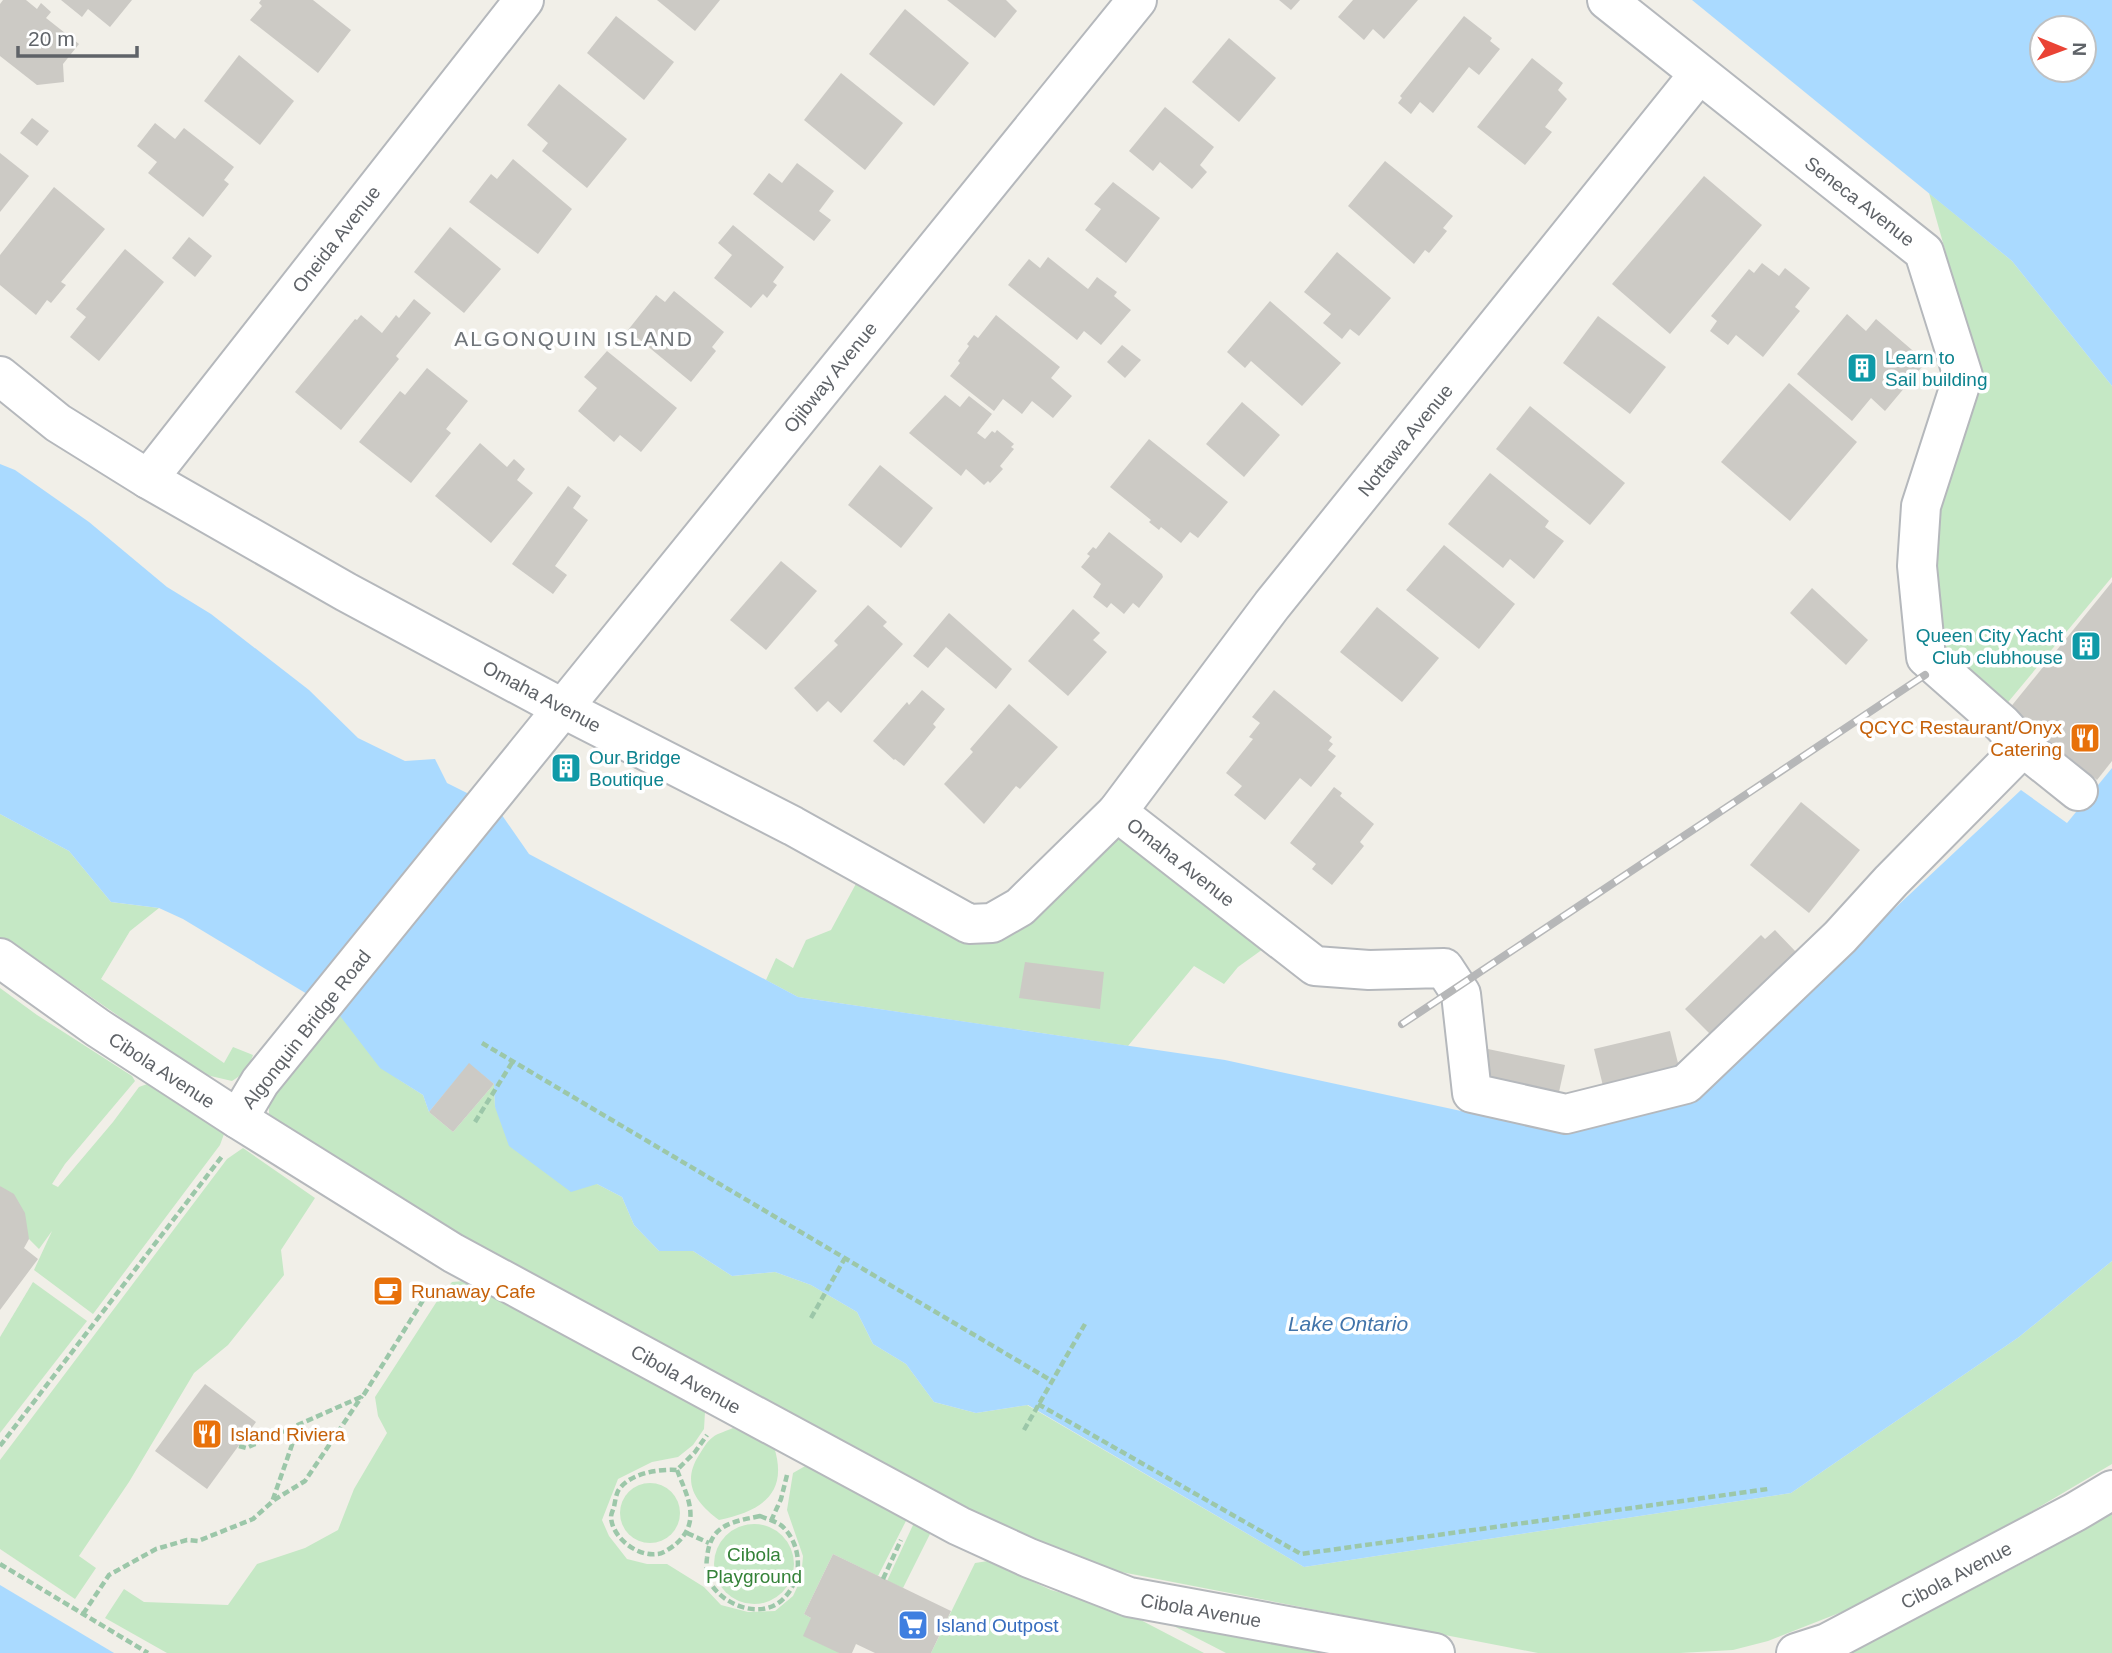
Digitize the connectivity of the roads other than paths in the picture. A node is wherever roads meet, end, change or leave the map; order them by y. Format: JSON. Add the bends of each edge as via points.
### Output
{"nodes":[{"id":1,"x":524,"y":0,"type":"edge"},
{"id":2,"x":1137,"y":0,"type":"edge"},
{"id":3,"x":1606,"y":0,"type":"edge"},
{"id":4,"x":1699,"y":74,"type":"junction"},
{"id":5,"x":0,"y":376,"type":"edge"},
{"id":6,"x":148,"y":478,"type":"junction"},
{"id":7,"x":562,"y":708,"type":"junction"},
{"id":8,"x":2023,"y":747,"type":"junction"},
{"id":9,"x":526,"y":755,"type":"joint"},
{"id":10,"x":2078,"y":791,"type":"dead end"},
{"id":11,"x":1117,"y":812,"type":"junction"},
{"id":12,"x":0,"y":958,"type":"edge"},
{"id":13,"x":238,"y":1119,"type":"junction"},
{"id":14,"x":2112,"y":1490,"type":"edge"},
{"id":15,"x":1436,"y":1653,"type":"edge"},
{"id":16,"x":1796,"y":1653,"type":"edge"}],
"edges":[{"from":1,"to":6,"type":"street","name":"Oneida Avenue"},
{"from":2,"to":7,"type":"street","name":"Ojibway Avenue"},
{"from":3,"to":4,"type":"street","name":"Seneca Avenue"},
{"from":4,"to":8,"type":"street","name":"Seneca Avenue","via":[[1924,252],[1963,376],[1921,506],[1917,566],[1926,657]]},
{"from":4,"to":11,"type":"street","name":"Nottawa Avenue","via":[[1272,605]]},
{"from":5,"to":6,"type":"street","name":"Omaha Avenue","via":[[58,423]]},
{"from":6,"to":7,"type":"street","name":"Omaha Avenue","via":[[345,592]]},
{"from":7,"to":9,"type":"street","name":"Ojibway Avenue"},
{"from":7,"to":11,"type":"street","name":"Omaha Avenue","via":[[793,826],[969,924],[992,923],[1020,907]]},
{"from":8,"to":10,"type":"street","name":"Seneca Avenue"},
{"from":8,"to":11,"type":"street","name":"Omaha Avenue","via":[[1840,937],[1686,1084],[1566,1114],[1472,1093],[1461,994],[1444,968],[1315,966]]},
{"from":9,"to":13,"type":"street","name":"Algonquin Bridge Road","via":[[260,1082]]},
{"from":12,"to":13,"type":"street","name":"Cibola Avenue"},
{"from":13,"to":15,"type":"street","name":"Cibola Avenue","via":[[453,1253],[918,1504],[1030,1558],[1129,1597]]},
{"from":14,"to":16,"type":"street","name":"Cibola Avenue","via":[[1839,1637]]}]}
